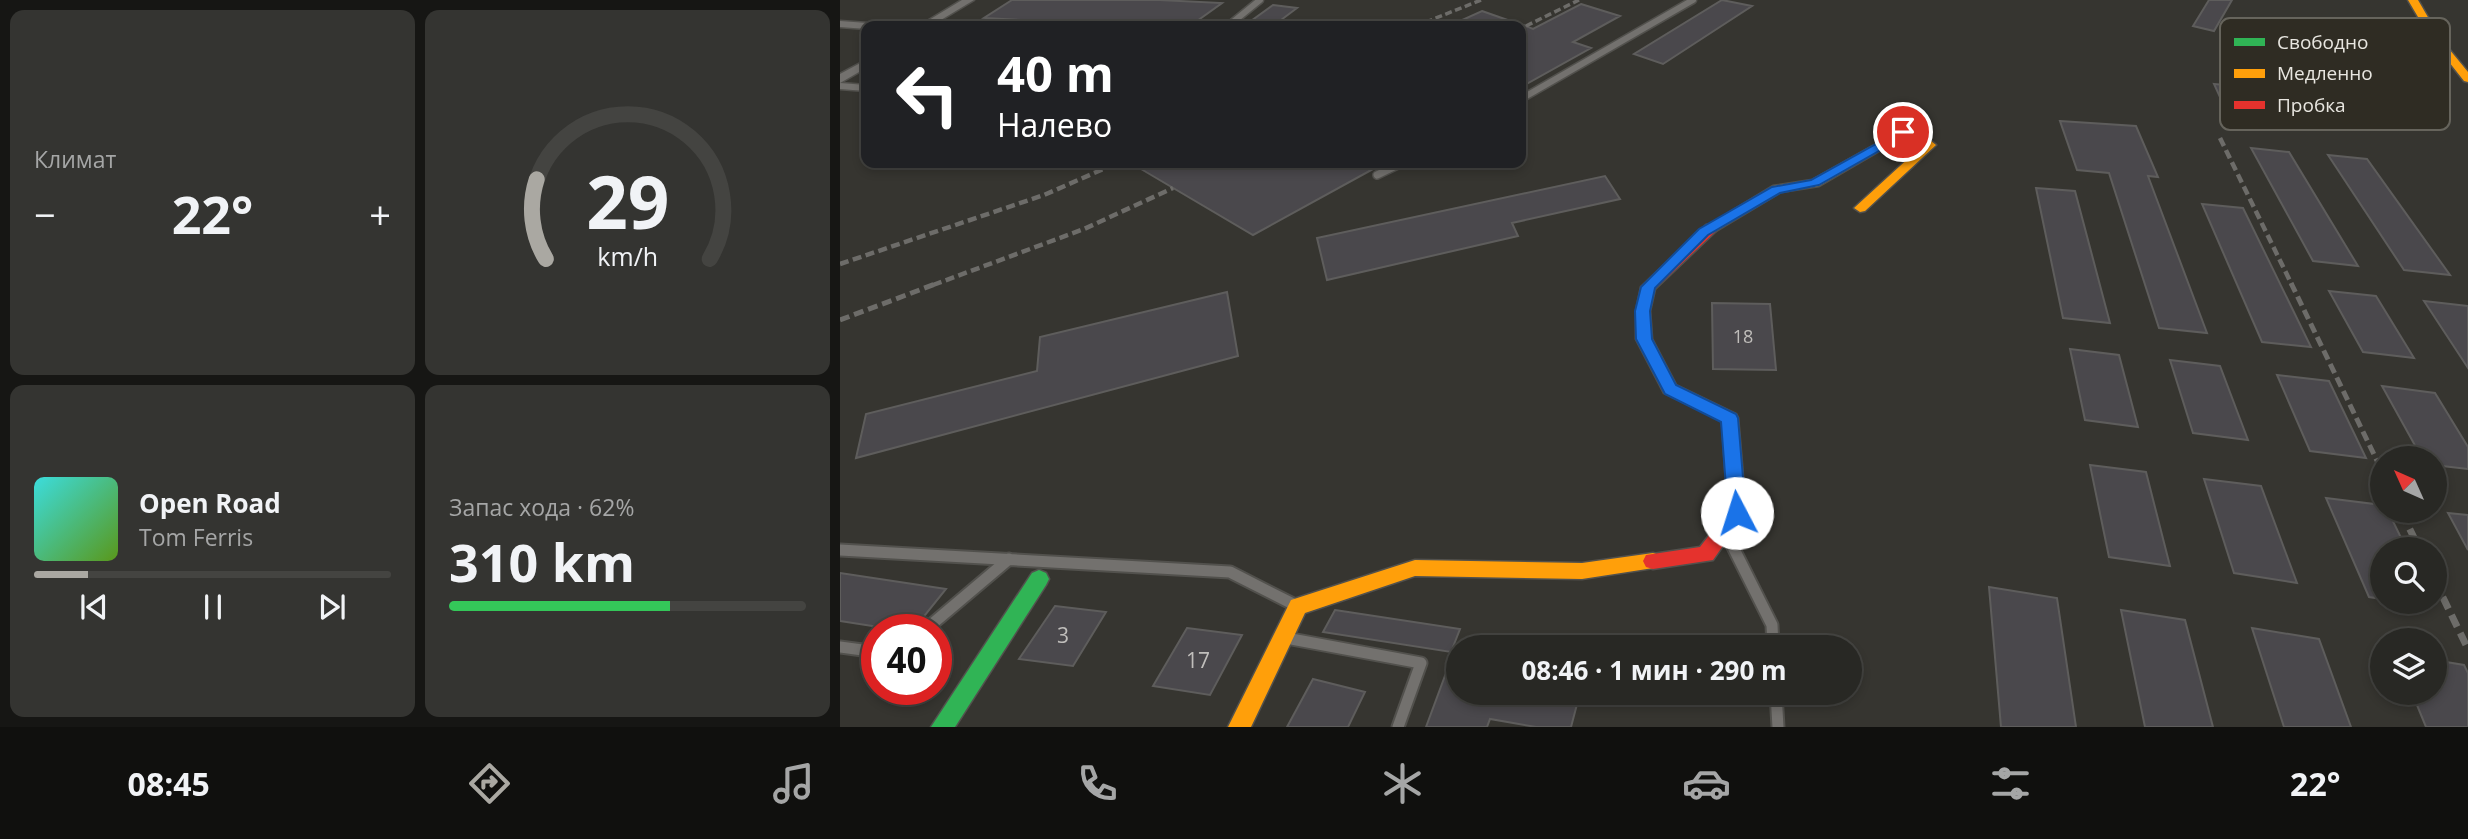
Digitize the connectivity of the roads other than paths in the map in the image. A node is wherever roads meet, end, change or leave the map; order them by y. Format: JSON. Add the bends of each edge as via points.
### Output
{"nodes":[{"id":1,"x":968,"y":0,"type":"edge"},
{"id":2,"x":1260,"y":0,"type":"edge"},
{"id":3,"x":1693,"y":0,"type":"edge"},
{"id":4,"x":2413,"y":0,"type":"edge"},
{"id":5,"x":2424,"y":18,"type":"edge"},
{"id":6,"x":932,"y":21,"type":"edge"},
{"id":7,"x":1234,"y":21,"type":"edge"},
{"id":8,"x":840,"y":24,"type":"edge"},
{"id":9,"x":861,"y":26,"type":"edge"},
{"id":10,"x":2450,"y":56,"type":"edge"},
{"id":11,"x":861,"y":66,"type":"edge"},
{"id":12,"x":840,"y":79,"type":"edge"},
{"id":13,"x":2468,"y":79,"type":"edge"},
{"id":14,"x":840,"y":86,"type":"edge"},
{"id":15,"x":861,"y":88,"type":"edge"},
{"id":16,"x":1526,"y":96,"type":"edge"},
{"id":17,"x":1392,"y":168,"type":"edge"},
{"id":18,"x":1377,"y":175,"type":"dead end"},
{"id":19,"x":1860,"y":208,"type":"dead end"},
{"id":20,"x":1724,"y":530,"type":"junction"},
{"id":21,"x":840,"y":550,"type":"edge"},
{"id":22,"x":1009,"y":559,"type":"junction"},
{"id":23,"x":1039,"y":579,"type":"dead end"},
{"id":24,"x":1298,"y":606,"type":"junction"},
{"id":25,"x":944,"y":614,"type":"edge"},
{"id":26,"x":1772,"y":635,"type":"edge"},
{"id":27,"x":1282,"y":637,"type":"junction"},
{"id":28,"x":840,"y":647,"type":"edge"},
{"id":29,"x":861,"y":650,"type":"edge"},
{"id":30,"x":1777,"y":705,"type":"edge"},
{"id":31,"x":942,"y":727,"type":"edge"},
{"id":32,"x":1239,"y":727,"type":"edge"},
{"id":33,"x":1398,"y":727,"type":"edge"},
{"id":34,"x":1778,"y":727,"type":"edge"}],
"edges":[{"from":1,"to":6,"type":"street"},
{"from":2,"to":7,"type":"lane"},
{"from":3,"to":16,"type":"lane"},
{"from":4,"to":5,"type":"street"},
{"from":8,"to":9,"type":"lane"},
{"from":10,"to":13,"type":"street"},
{"from":11,"to":12,"type":"street"},
{"from":14,"to":15,"type":"lane"},
{"from":17,"to":18,"type":"lane"},
{"from":19,"to":20,"type":"street","via":[[1930,145],[1916,134],[1903,132],[1815,183],[1777,189],[1704,232],[1648,287],[1644,339],[1670,389],[1730,418],[1737,513]]},
{"from":20,"to":24,"type":"street","via":[[1706,554],[1582,571],[1415,568]]},
{"from":20,"to":26,"type":"lane","via":[[1772,625]]},
{"from":21,"to":22,"type":"lane"},
{"from":22,"to":24,"type":"lane","via":[[1230,572]]},
{"from":22,"to":25,"type":"lane"},
{"from":23,"to":31,"type":"street"},
{"from":24,"to":27,"type":"street"},
{"from":27,"to":32,"type":"street"},
{"from":27,"to":33,"type":"lane","via":[[1421,663]]},
{"from":28,"to":29,"type":"lane"},
{"from":30,"to":34,"type":"lane"}]}
